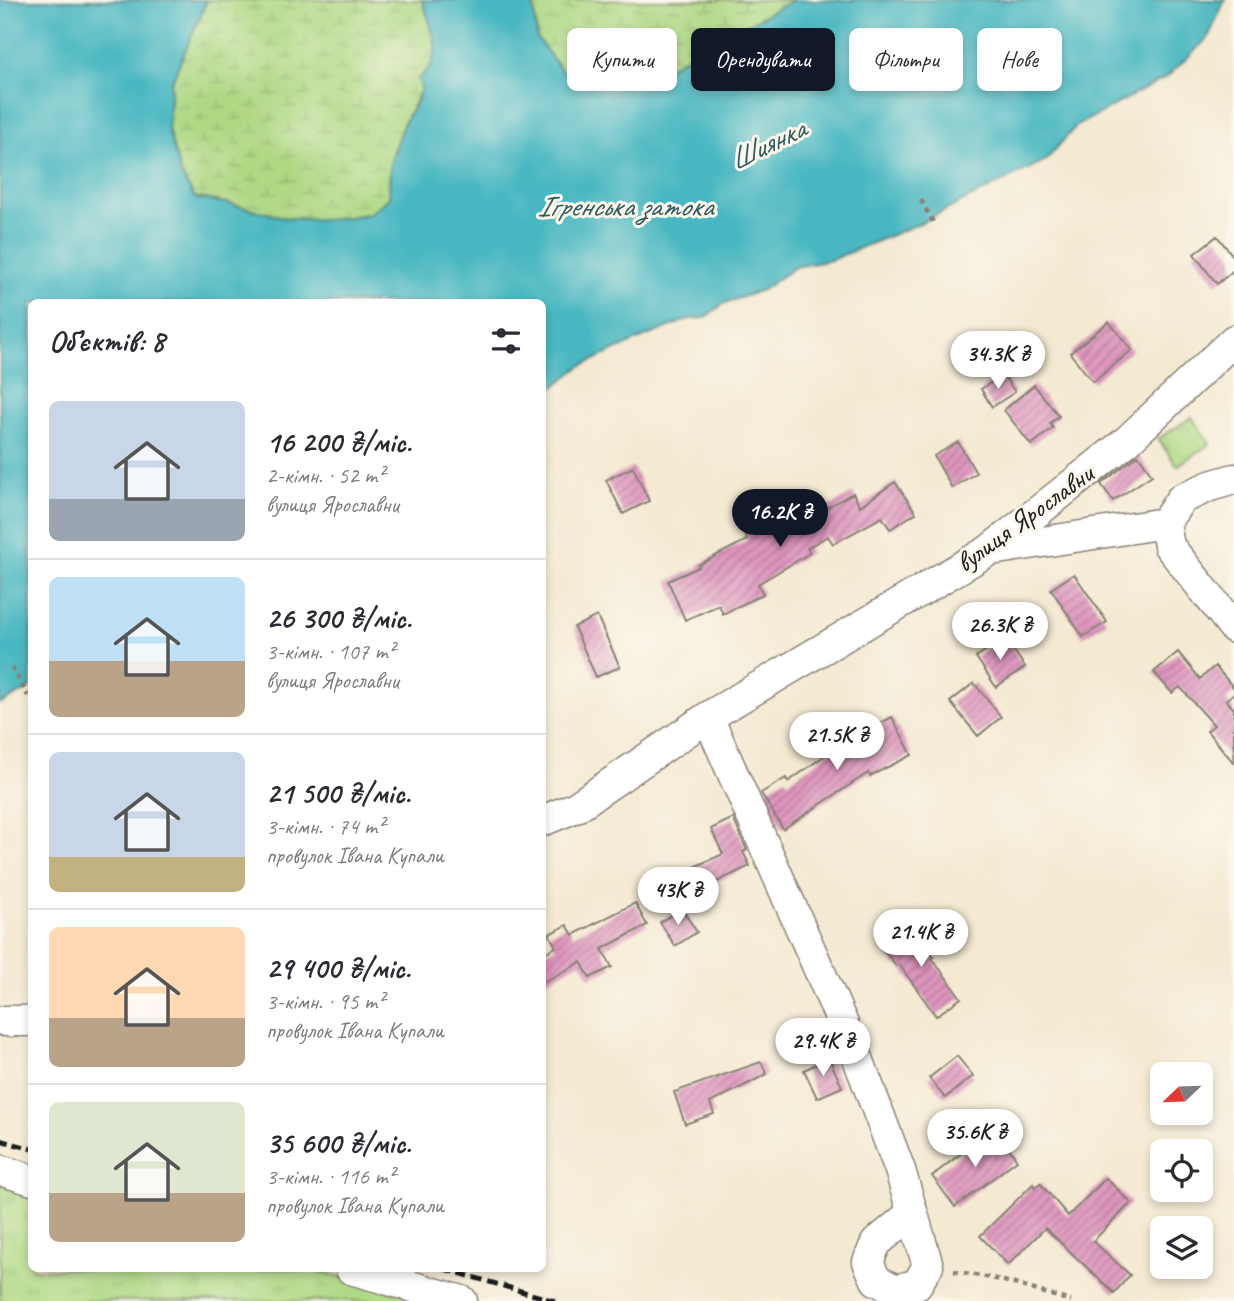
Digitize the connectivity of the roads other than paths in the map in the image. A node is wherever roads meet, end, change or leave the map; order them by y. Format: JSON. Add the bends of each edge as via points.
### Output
{"nodes":[{"id":1,"x":1234,"y":340,"type":"edge"},
{"id":2,"x":1234,"y":479,"type":"edge"},
{"id":3,"x":1165,"y":523,"type":"junction"},
{"id":4,"x":988,"y":551,"type":"junction"},
{"id":5,"x":1234,"y":628,"type":"edge"},
{"id":6,"x":708,"y":717,"type":"junction"},
{"id":7,"x":546,"y":819,"type":"edge"},
{"id":8,"x":0,"y":1170,"type":"edge"},
{"id":9,"x":28,"y":1179,"type":"edge"},
{"id":10,"x":912,"y":1213,"type":"junction"},
{"id":11,"x":361,"y":1272,"type":"edge"},
{"id":12,"x":462,"y":1301,"type":"edge"}],
"edges":[{"from":1,"to":4,"type":"street","name":"вулиця Ярославни","via":[[1127,441]]},
{"from":2,"to":3,"type":"street","via":[[1181,499]]},
{"from":3,"to":4,"type":"street"},
{"from":3,"to":5,"type":"street","via":[[1169,546]]},
{"from":4,"to":6,"type":"street","name":"вулиця Ярославни"},
{"from":6,"to":7,"type":"street","name":"вулиця Ярославни","via":[[576,807]]},
{"from":6,"to":10,"type":"street","via":[[857,1056]]},
{"from":8,"to":9,"type":"street"},
{"from":10,"to":10,"type":"street","via":[[928,1266],[917,1284],[896,1290],[876,1280],[868,1262],[876,1243]]},
{"from":11,"to":12,"type":"street"}]}
